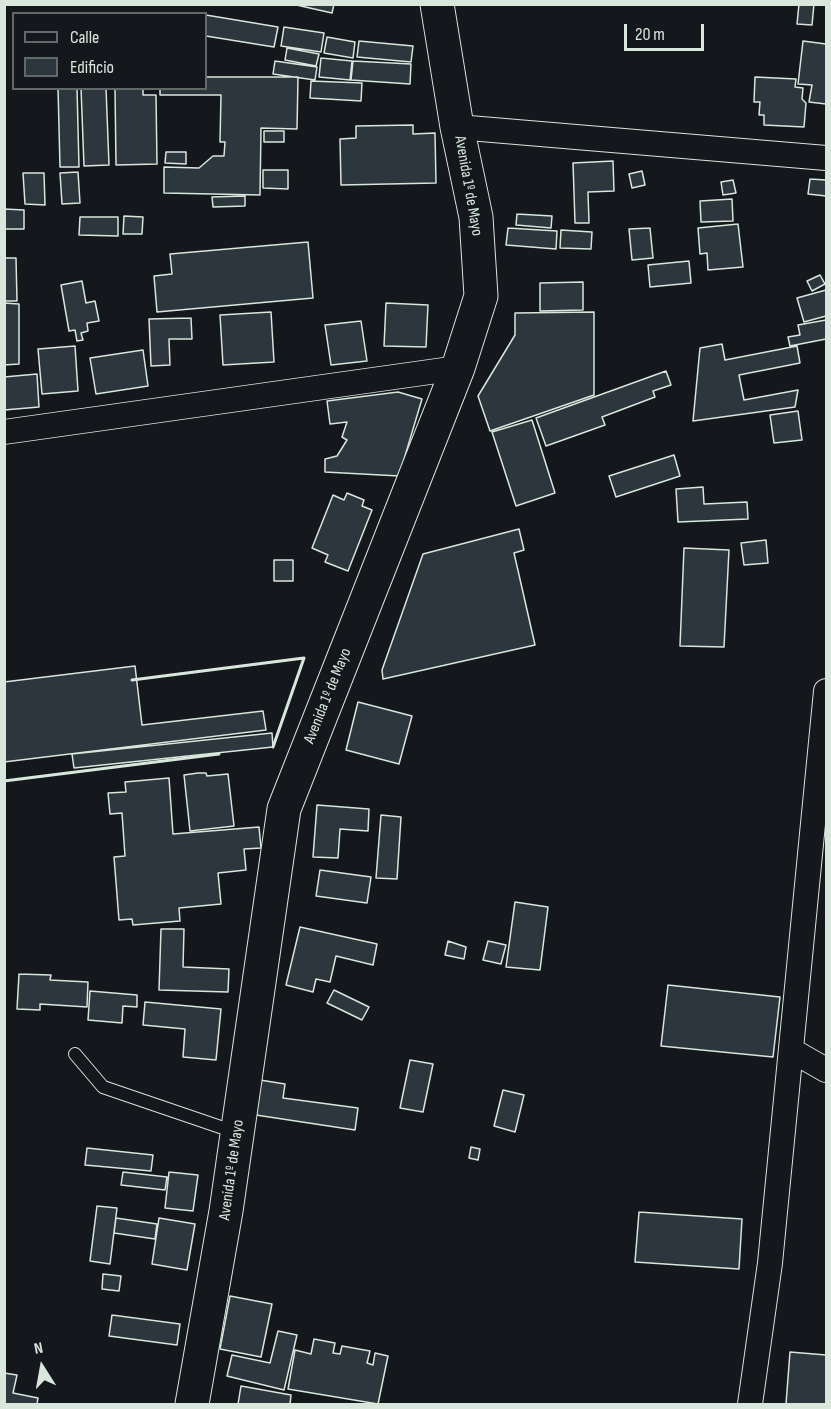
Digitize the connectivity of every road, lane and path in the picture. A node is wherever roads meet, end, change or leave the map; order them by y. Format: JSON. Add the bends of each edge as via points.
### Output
{"nodes":[{"id":1,"x":438,"y":4,"type":"edge"},
{"id":2,"x":457,"y":127,"type":"junction"},
{"id":3,"x":826,"y":158,"type":"edge"},
{"id":4,"x":458,"y":368,"type":"junction"},
{"id":5,"x":4,"y":432,"type":"edge"},
{"id":6,"x":826,"y":691,"type":"edge"},
{"id":7,"x":791,"y":1050,"type":"junction"},
{"id":8,"x":75,"y":1054,"type":"dead end"},
{"id":9,"x":826,"y":1070,"type":"edge"},
{"id":10,"x":237,"y":1132,"type":"junction"},
{"id":11,"x":192,"y":1404,"type":"edge"},
{"id":12,"x":750,"y":1404,"type":"edge"}],
"edges":[{"from":1,"to":2,"type":"main road","name":"Avenida 1º de Mayo"},
{"from":2,"to":3,"type":"street"},
{"from":2,"to":4,"type":"main road","name":"Avenida 1º de Mayo","via":[[476,217],[481,296]]},
{"from":4,"to":5,"type":"street"},
{"from":4,"to":10,"type":"main road","name":"Avenida 1º de Mayo","via":[[284,808]]},
{"from":6,"to":7,"type":"street"},
{"from":7,"to":9,"type":"street"},
{"from":7,"to":12,"type":"street","via":[[770,1263]]},
{"from":8,"to":10,"type":"lane","via":[[104,1087]]},
{"from":10,"to":11,"type":"main road","name":"Avenida 1º de Mayo"}]}
